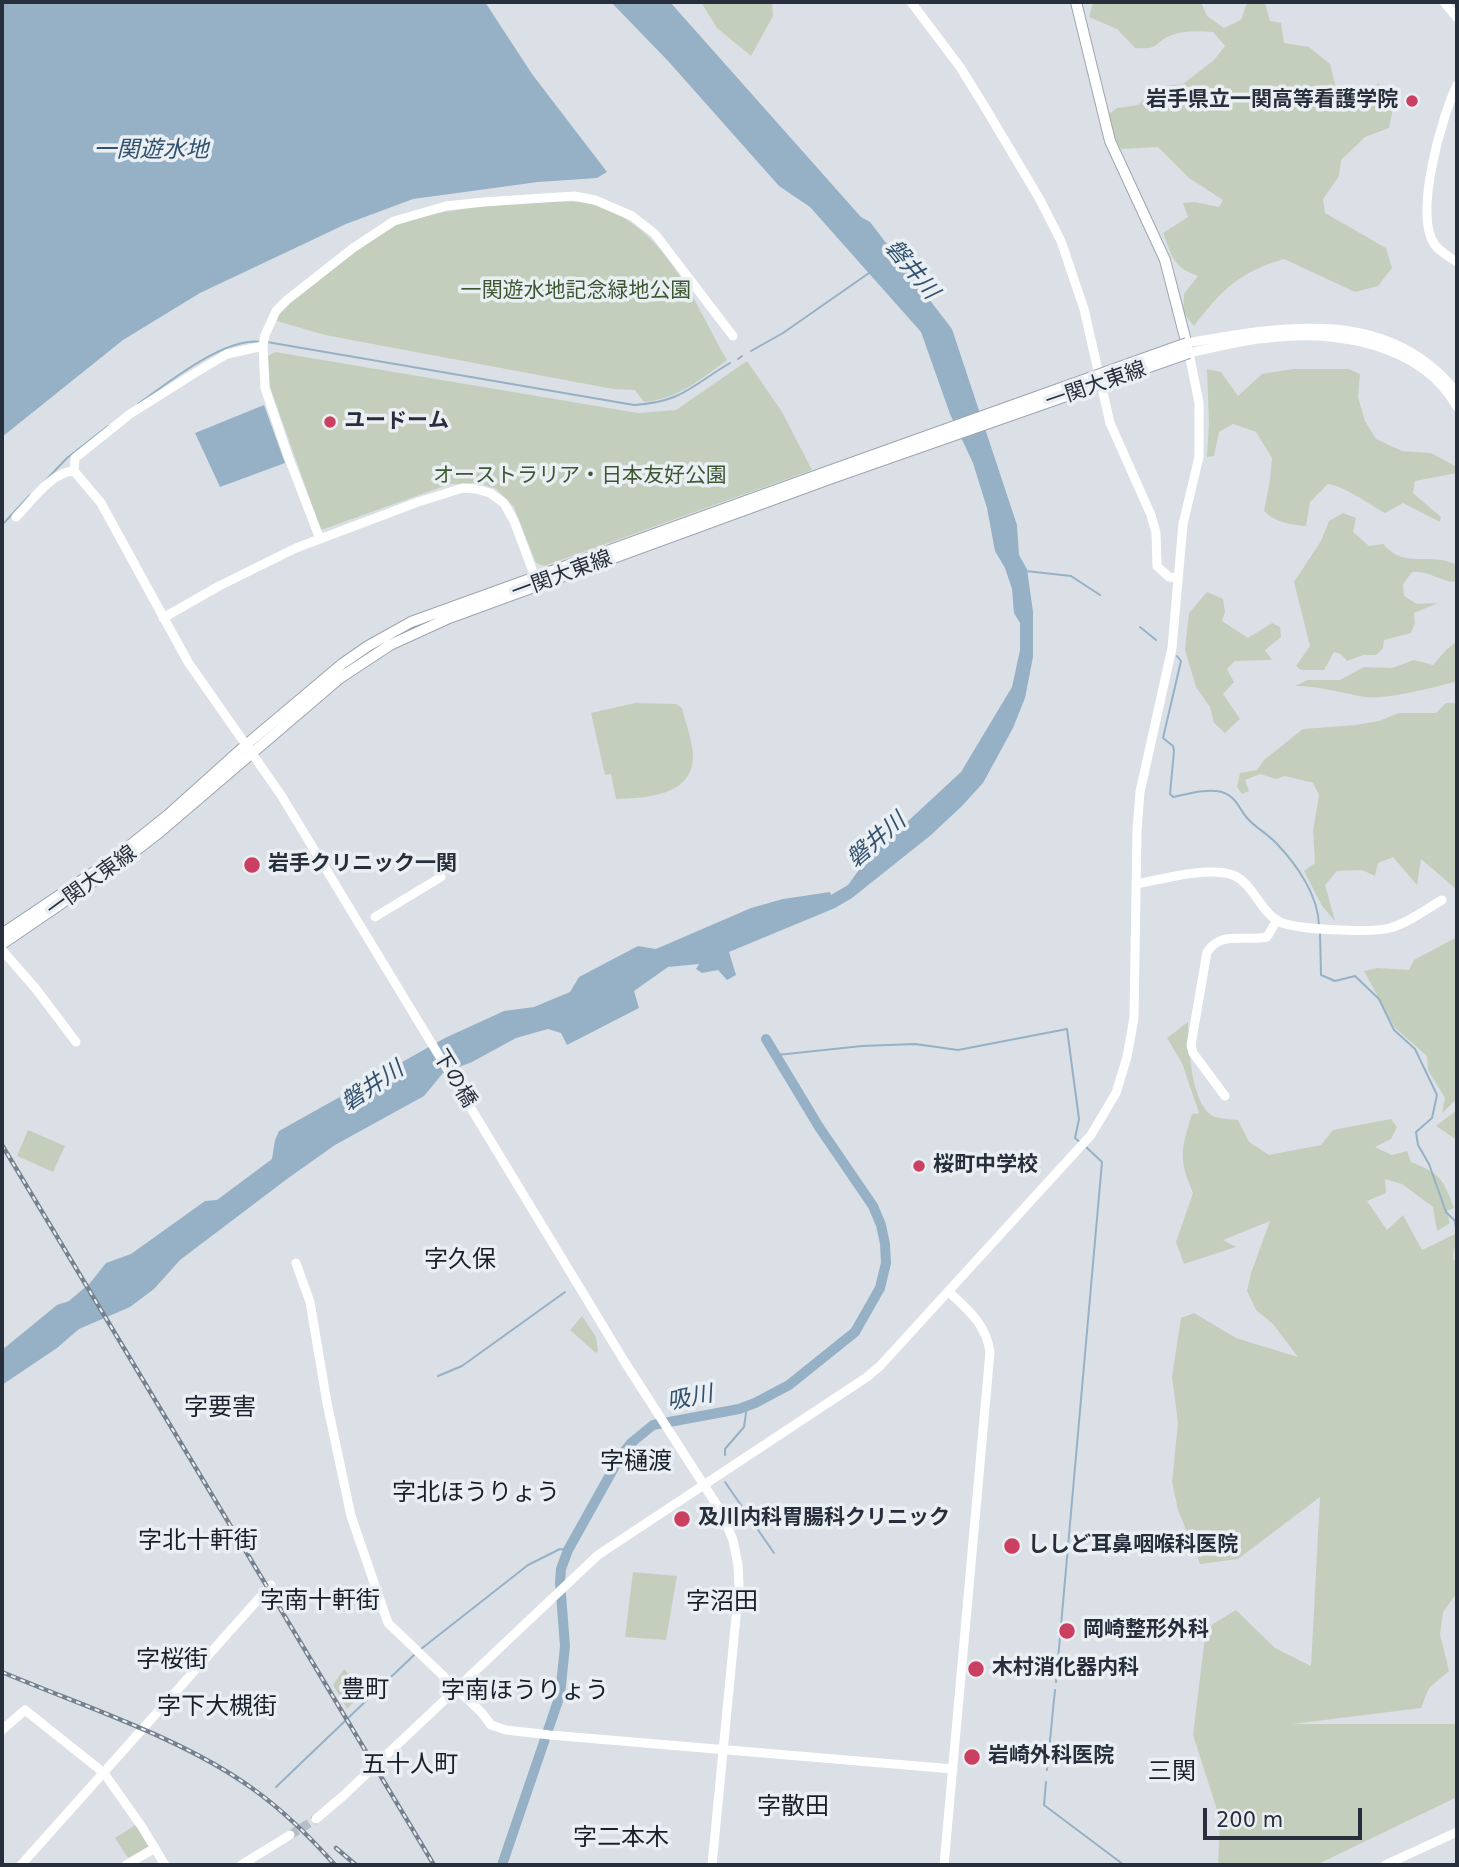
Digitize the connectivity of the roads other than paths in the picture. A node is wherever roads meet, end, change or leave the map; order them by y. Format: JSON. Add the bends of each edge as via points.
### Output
{"nodes":[{"id":1,"x":911,"y":2,"type":"edge"},
{"id":2,"x":1076,"y":2,"type":"edge"},
{"id":3,"x":1444,"y":2,"type":"edge"},
{"id":4,"x":1457,"y":18,"type":"edge"},
{"id":5,"x":1457,"y":85,"type":"edge"},
{"id":6,"x":1457,"y":261,"type":"edge"},
{"id":7,"x":733,"y":336,"type":"dead end"},
{"id":8,"x":1186,"y":342,"type":"junction"},
{"id":9,"x":263,"y":346,"type":"junction"},
{"id":10,"x":1189,"y":354,"type":"junction"},
{"id":11,"x":1457,"y":393,"type":"edge"},
{"id":12,"x":1457,"y":407,"type":"edge"},
{"id":13,"x":74,"y":471,"type":"junction"},
{"id":14,"x":831,"y":475,"type":"junction"},
{"id":15,"x":16,"y":517,"type":"dead end"},
{"id":16,"x":320,"y":539,"type":"junction"},
{"id":17,"x":535,"y":577,"type":"junction"},
{"id":18,"x":1178,"y":578,"type":"junction"},
{"id":19,"x":163,"y":618,"type":"junction"},
{"id":20,"x":250,"y":748,"type":"junction"},
{"id":21,"x":442,"y":877,"type":"dead end"},
{"id":22,"x":1137,"y":884,"type":"junction"},
{"id":23,"x":1442,"y":900,"type":"dead end"},
{"id":24,"x":375,"y":917,"type":"dead end"},
{"id":25,"x":1277,"y":920,"type":"junction"},
{"id":26,"x":2,"y":934,"type":"edge"},
{"id":27,"x":2,"y":944,"type":"edge"},
{"id":28,"x":2,"y":950,"type":"edge"},
{"id":29,"x":76,"y":1042,"type":"dead end"},
{"id":30,"x":1225,"y":1096,"type":"dead end"},
{"id":31,"x":296,"y":1263,"type":"dead end"},
{"id":32,"x":949,"y":1292,"type":"junction"},
{"id":33,"x":702,"y":1485,"type":"junction"},
{"id":34,"x":271,"y":1584,"type":"dead end"},
{"id":35,"x":456,"y":1689,"type":"junction"},
{"id":36,"x":2,"y":1730,"type":"edge"},
{"id":37,"x":724,"y":1749,"type":"junction"},
{"id":38,"x":953,"y":1769,"type":"junction"},
{"id":39,"x":104,"y":1773,"type":"junction"},
{"id":40,"x":316,"y":1819,"type":"tunnel mouth"},
{"id":41,"x":1457,"y":1832,"type":"edge"},
{"id":42,"x":290,"y":1835,"type":"tunnel mouth"},
{"id":43,"x":155,"y":1847,"type":"junction"},
{"id":44,"x":21,"y":1865,"type":"edge"},
{"id":45,"x":126,"y":1865,"type":"edge"},
{"id":46,"x":165,"y":1865,"type":"edge"},
{"id":47,"x":241,"y":1865,"type":"edge"},
{"id":48,"x":712,"y":1865,"type":"edge"},
{"id":49,"x":944,"y":1865,"type":"edge"},
{"id":50,"x":1385,"y":1865,"type":"edge"}],
"edges":[{"from":1,"to":18,"type":"street","via":[[960,67],[1061,241],[1084,309],[1111,423],[1151,515],[1157,566],[1169,577]]},
{"from":2,"to":8,"type":"main road","via":[[1110,141],[1166,260]]},
{"from":3,"to":4,"type":"street"},
{"from":5,"to":6,"type":"street","via":[[1436,142],[1427,209],[1435,245]]},
{"from":7,"to":9,"type":"street","via":[[655,234],[614,207],[574,196],[446,206],[394,221],[287,300],[276,311]]},
{"from":8,"to":10,"type":"main road"},
{"from":8,"to":11,"type":"street","via":[[1278,329],[1323,327],[1362,333],[1417,355]]},
{"from":8,"to":14,"type":"main road","name":"一関大東線","bridge":true},
{"from":9,"to":13,"type":"street","via":[[227,354],[130,414],[75,458]]},
{"from":9,"to":16,"type":"street","via":[[267,397]]},
{"from":10,"to":12,"type":"street","via":[[1268,338],[1336,338],[1385,347],[1410,360],[1445,389]]},
{"from":10,"to":14,"type":"main road","name":"一関大東線","bridge":true},
{"from":10,"to":18,"type":"street","via":[[1199,403],[1199,447],[1183,524]]},
{"from":13,"to":15,"type":"street","via":[[61,474]]},
{"from":13,"to":19,"type":"street","name":"下の橋","via":[[101,503]]},
{"from":14,"to":17,"type":"main road","name":"一関大東線"},
{"from":14,"to":20,"type":"main road","name":"一関大東線","via":[[462,613],[390,645]]},
{"from":16,"to":17,"type":"street","via":[[443,493],[476,489],[491,493],[510,511]]},
{"from":16,"to":19,"type":"street"},
{"from":17,"to":20,"type":"main road","name":"一関大東線","via":[[411,622],[368,646]]},
{"from":18,"to":22,"type":"street","via":[[1172,648],[1140,792]]},
{"from":19,"to":20,"type":"street","name":"下の橋","via":[[187,662]]},
{"from":20,"to":26,"type":"main road","name":"一関大東線","via":[[112,860]]},
{"from":20,"to":27,"type":"main road","name":"一関大東線","via":[[116,866]]},
{"from":20,"to":33,"type":"street","name":"下の橋"},
{"from":21,"to":24,"type":"street"},
{"from":22,"to":25,"type":"street","via":[[1192,874],[1227,874],[1244,882]]},
{"from":22,"to":32,"type":"street","via":[[1134,1018],[1116,1093],[1091,1135]]},
{"from":23,"to":25,"type":"street","via":[[1382,930],[1292,925]]},
{"from":25,"to":30,"type":"street","via":[[1267,937],[1223,939],[1208,952],[1191,1045]]},
{"from":28,"to":29,"type":"street"},
{"from":31,"to":35,"type":"street","via":[[310,1302],[351,1516],[388,1623]]},
{"from":32,"to":33,"type":"street","via":[[867,1377]]},
{"from":32,"to":38,"type":"street","via":[[979,1321],[990,1352]]},
{"from":33,"to":35,"type":"street","via":[[602,1551]]},
{"from":33,"to":37,"type":"street","name":"下の橋","via":[[729,1527],[738,1565]]},
{"from":34,"to":39,"type":"street"},
{"from":35,"to":37,"type":"street","via":[[491,1726],[506,1730]]},
{"from":35,"to":40,"type":"street"},
{"from":36,"to":39,"type":"street","via":[[24,1710]]},
{"from":37,"to":38,"type":"street"},
{"from":37,"to":48,"type":"street","name":"下の橋"},
{"from":38,"to":49,"type":"street"},
{"from":39,"to":43,"type":"street"},
{"from":39,"to":44,"type":"street"},
{"from":41,"to":50,"type":"street"},
{"from":42,"to":47,"type":"street"},
{"from":43,"to":45,"type":"street"},
{"from":43,"to":46,"type":"street"}]}
